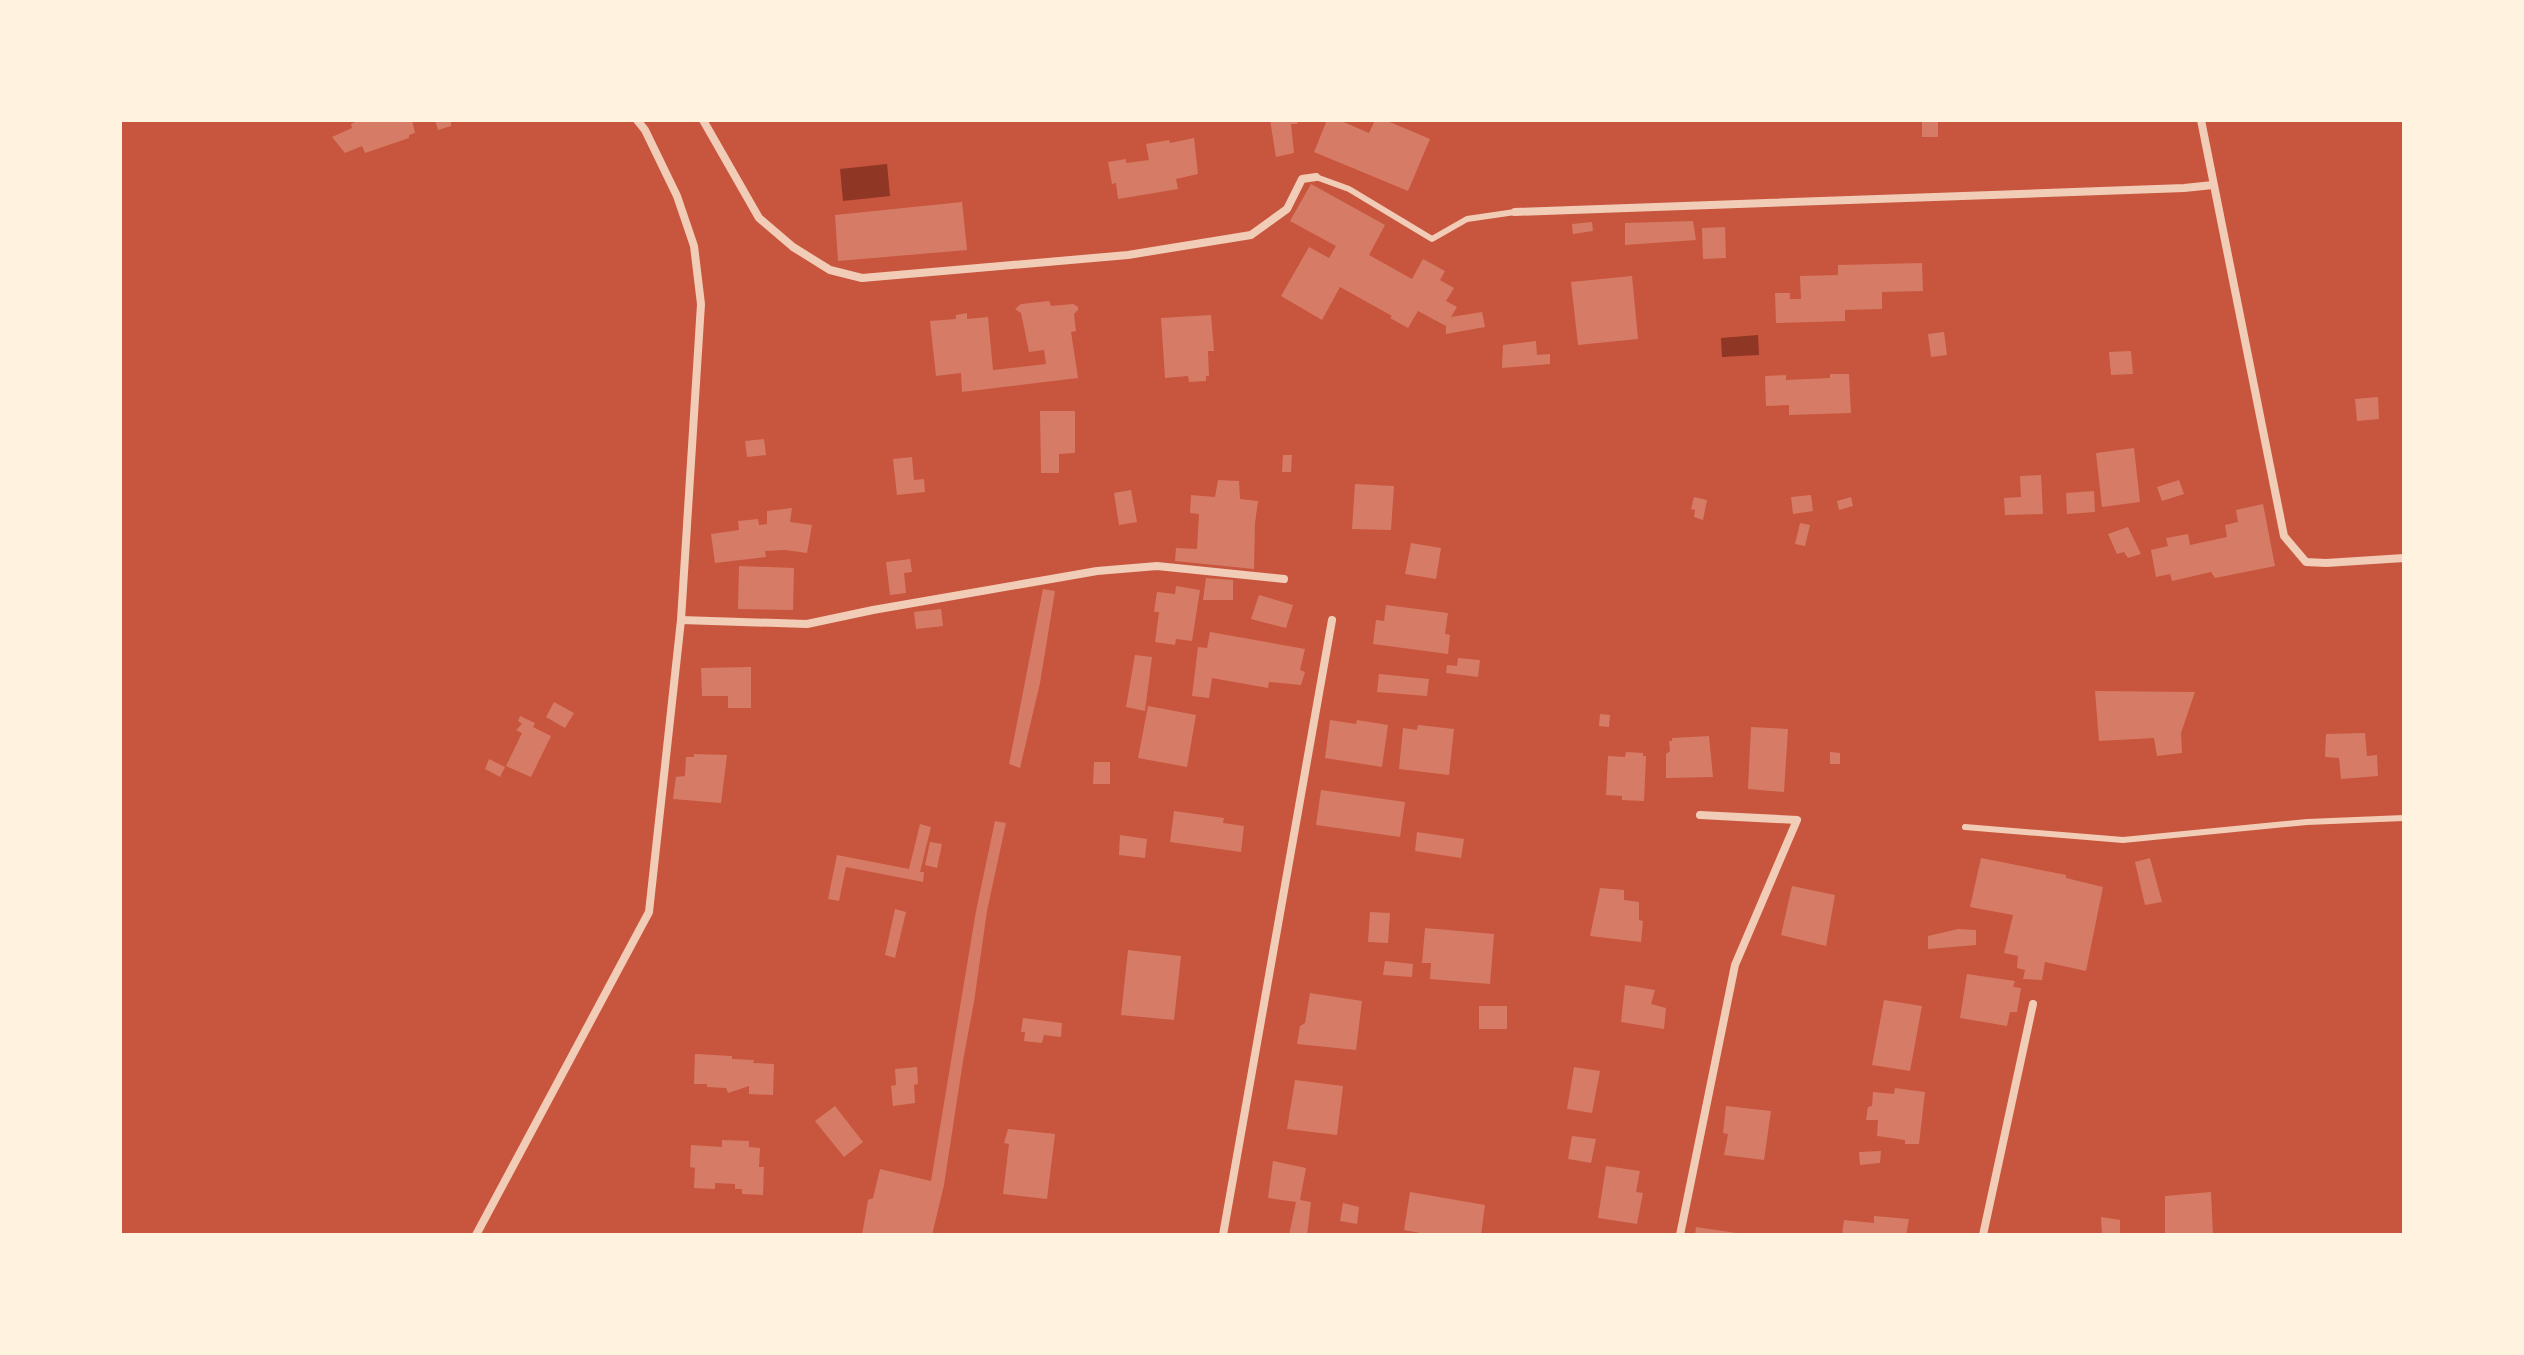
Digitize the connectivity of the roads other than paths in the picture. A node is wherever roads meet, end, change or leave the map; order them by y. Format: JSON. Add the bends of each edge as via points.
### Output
{"nodes":[{"id":1,"x":637,"y":120,"type":"edge"},
{"id":2,"x":703,"y":120,"type":"edge"},
{"id":3,"x":2201,"y":120,"type":"edge"},
{"id":4,"x":1316,"y":177,"type":"joint"},
{"id":5,"x":2213,"y":185,"type":"junction"},
{"id":6,"x":1515,"y":212,"type":"joint"},
{"id":7,"x":2404,"y":558,"type":"edge"},
{"id":8,"x":1284,"y":579,"type":"dead end"},
{"id":9,"x":681,"y":620,"type":"junction"},
{"id":10,"x":1332,"y":620,"type":"dead end"},
{"id":11,"x":1700,"y":815,"type":"dead end"},
{"id":12,"x":2404,"y":818,"type":"edge"},
{"id":13,"x":1965,"y":827,"type":"dead end"},
{"id":14,"x":2033,"y":1004,"type":"dead end"},
{"id":15,"x":476,"y":1235,"type":"edge"},
{"id":16,"x":1223,"y":1235,"type":"edge"},
{"id":17,"x":1680,"y":1235,"type":"edge"},
{"id":18,"x":1983,"y":1235,"type":"edge"}],
"edges":[{"from":1,"to":9,"type":"street","via":[[677,196],[694,246],[701,304]]},
{"from":2,"to":4,"type":"street","via":[[759,218],[830,270],[862,278],[1128,255],[1251,235],[1287,209],[1302,179]]},
{"from":3,"to":5,"type":"street"},
{"from":4,"to":6,"type":"lane","via":[[1349,189],[1432,239],[1467,219]]},
{"from":5,"to":6,"type":"street"},
{"from":5,"to":7,"type":"street","via":[[2284,536],[2306,562]]},
{"from":8,"to":9,"type":"street","via":[[1157,566],[1097,571],[807,624]]},
{"from":9,"to":15,"type":"street","via":[[649,912]]},
{"from":10,"to":16,"type":"street"},
{"from":11,"to":17,"type":"street","via":[[1797,820],[1735,965]]},
{"from":12,"to":13,"type":"lane","via":[[2123,840]]},
{"from":14,"to":18,"type":"street"}]}
